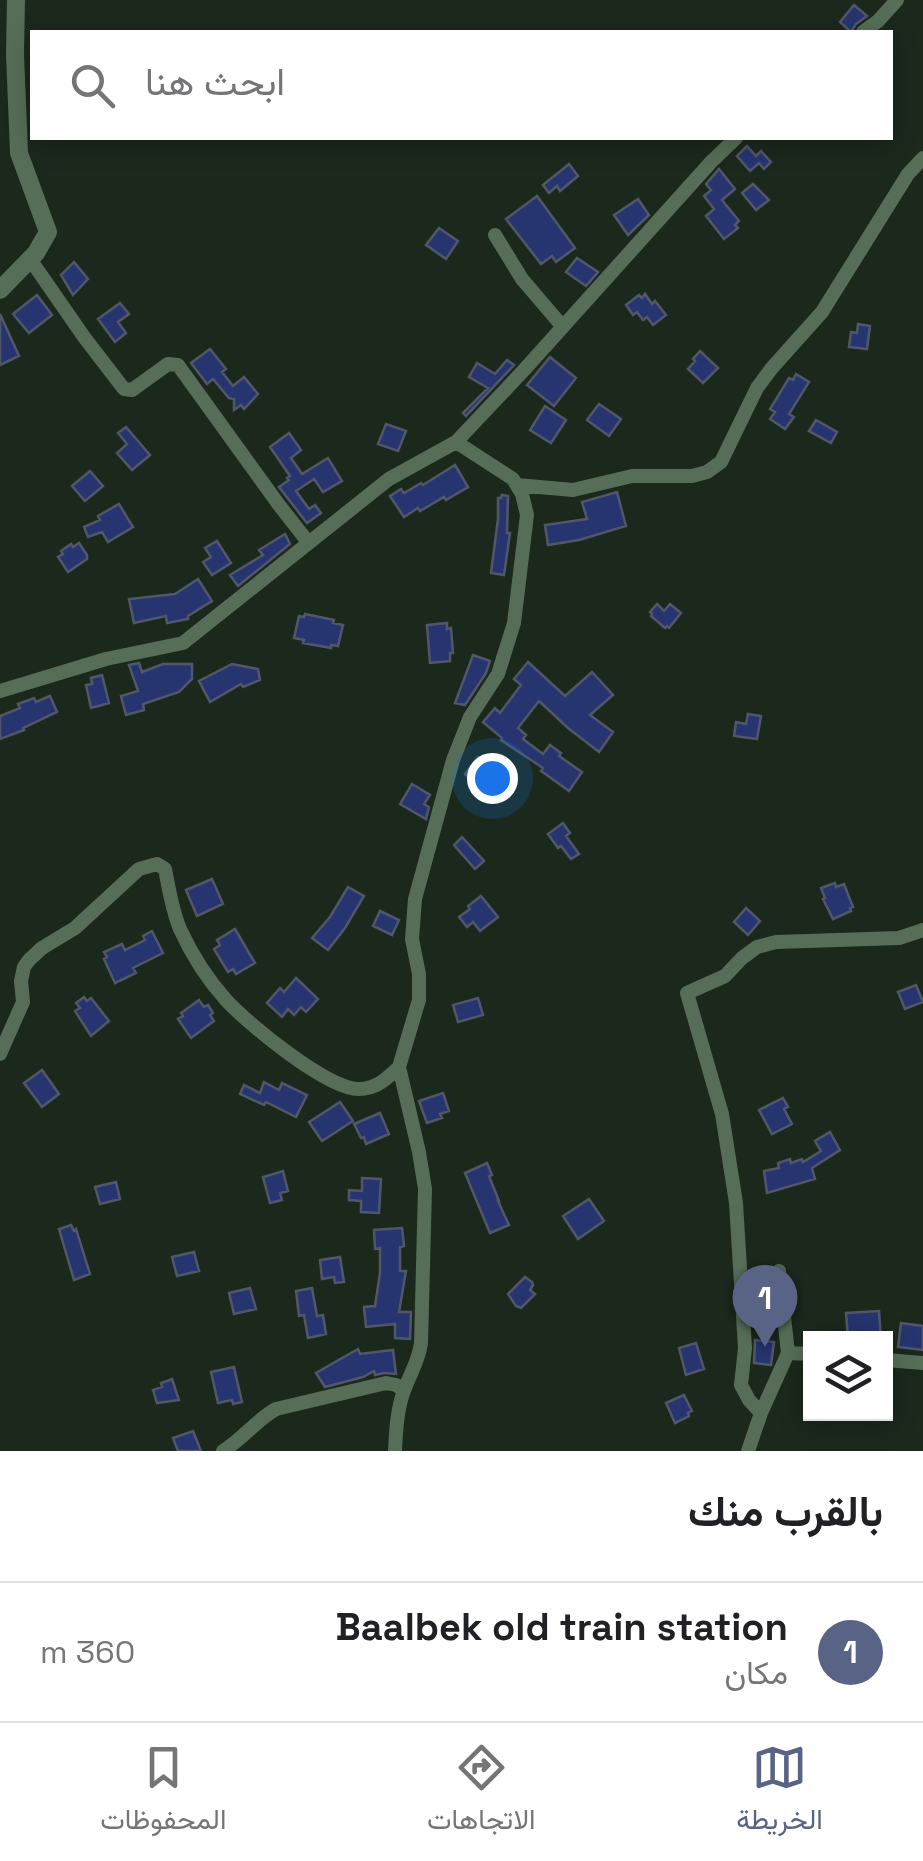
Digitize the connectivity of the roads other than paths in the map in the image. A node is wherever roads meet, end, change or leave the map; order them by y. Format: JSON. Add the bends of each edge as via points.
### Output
{"nodes":[{"id":1,"x":16,"y":0,"type":"edge"},
{"id":2,"x":898,"y":0,"type":"edge"},
{"id":3,"x":866,"y":30,"type":"edge"},
{"id":4,"x":734,"y":140,"type":"edge"},
{"id":5,"x":923,"y":158,"type":"edge"},
{"id":6,"x":495,"y":235,"type":"dead end"},
{"id":7,"x":30,"y":260,"type":"junction"},
{"id":8,"x":0,"y":290,"type":"edge"},
{"id":9,"x":562,"y":327,"type":"junction"},
{"id":10,"x":456,"y":442,"type":"junction"},
{"id":11,"x":517,"y":485,"type":"junction"},
{"id":12,"x":308,"y":542,"type":"junction"},
{"id":13,"x":0,"y":692,"type":"edge"},
{"id":14,"x":923,"y":930,"type":"edge"},
{"id":15,"x":0,"y":1054,"type":"edge"},
{"id":16,"x":399,"y":1067,"type":"junction"},
{"id":17,"x":778,"y":1271,"type":"dead end"},
{"id":18,"x":788,"y":1353,"type":"junction"},
{"id":19,"x":803,"y":1354,"type":"edge"},
{"id":20,"x":893,"y":1361,"type":"edge"},
{"id":21,"x":923,"y":1363,"type":"edge"},
{"id":22,"x":404,"y":1390,"type":"junction"},
{"id":23,"x":761,"y":1414,"type":"junction"},
{"id":24,"x":224,"y":1451,"type":"edge"},
{"id":25,"x":395,"y":1451,"type":"edge"},
{"id":26,"x":748,"y":1451,"type":"edge"}],
"edges":[{"from":1,"to":7,"type":"street","via":[[18,153],[48,232]]},
{"from":2,"to":3,"type":"street"},
{"from":4,"to":9,"type":"street"},
{"from":5,"to":11,"type":"street","via":[[822,312],[758,388],[721,462],[692,476],[632,476],[572,490]]},
{"from":6,"to":9,"type":"street"},
{"from":7,"to":8,"type":"street"},
{"from":7,"to":12,"type":"street","via":[[124,389],[178,365]]},
{"from":9,"to":10,"type":"street"},
{"from":10,"to":11,"type":"street"},
{"from":10,"to":12,"type":"street","via":[[389,480]]},
{"from":11,"to":16,"type":"street","via":[[527,515],[514,624],[498,674],[453,760],[415,900],[419,1000]]},
{"from":12,"to":13,"type":"street","via":[[183,642]]},
{"from":14,"to":23,"type":"street","via":[[898,938],[776,942],[688,994],[722,1114],[736,1204],[745,1348],[741,1385]]},
{"from":15,"to":16,"type":"street","via":[[24,1002],[20,981],[28,960],[75,928],[139,869],[157,864],[165,869],[181,931],[229,1004],[301,1063],[343,1086],[373,1087]]},
{"from":16,"to":22,"type":"street","via":[[425,1189],[421,1343]]},
{"from":17,"to":18,"type":"street"},
{"from":18,"to":19,"type":"street"},
{"from":18,"to":23,"type":"street"},
{"from":20,"to":21,"type":"street"},
{"from":22,"to":24,"type":"street","via":[[386,1383],[276,1409]]},
{"from":22,"to":25,"type":"street"},
{"from":23,"to":26,"type":"street"}]}
